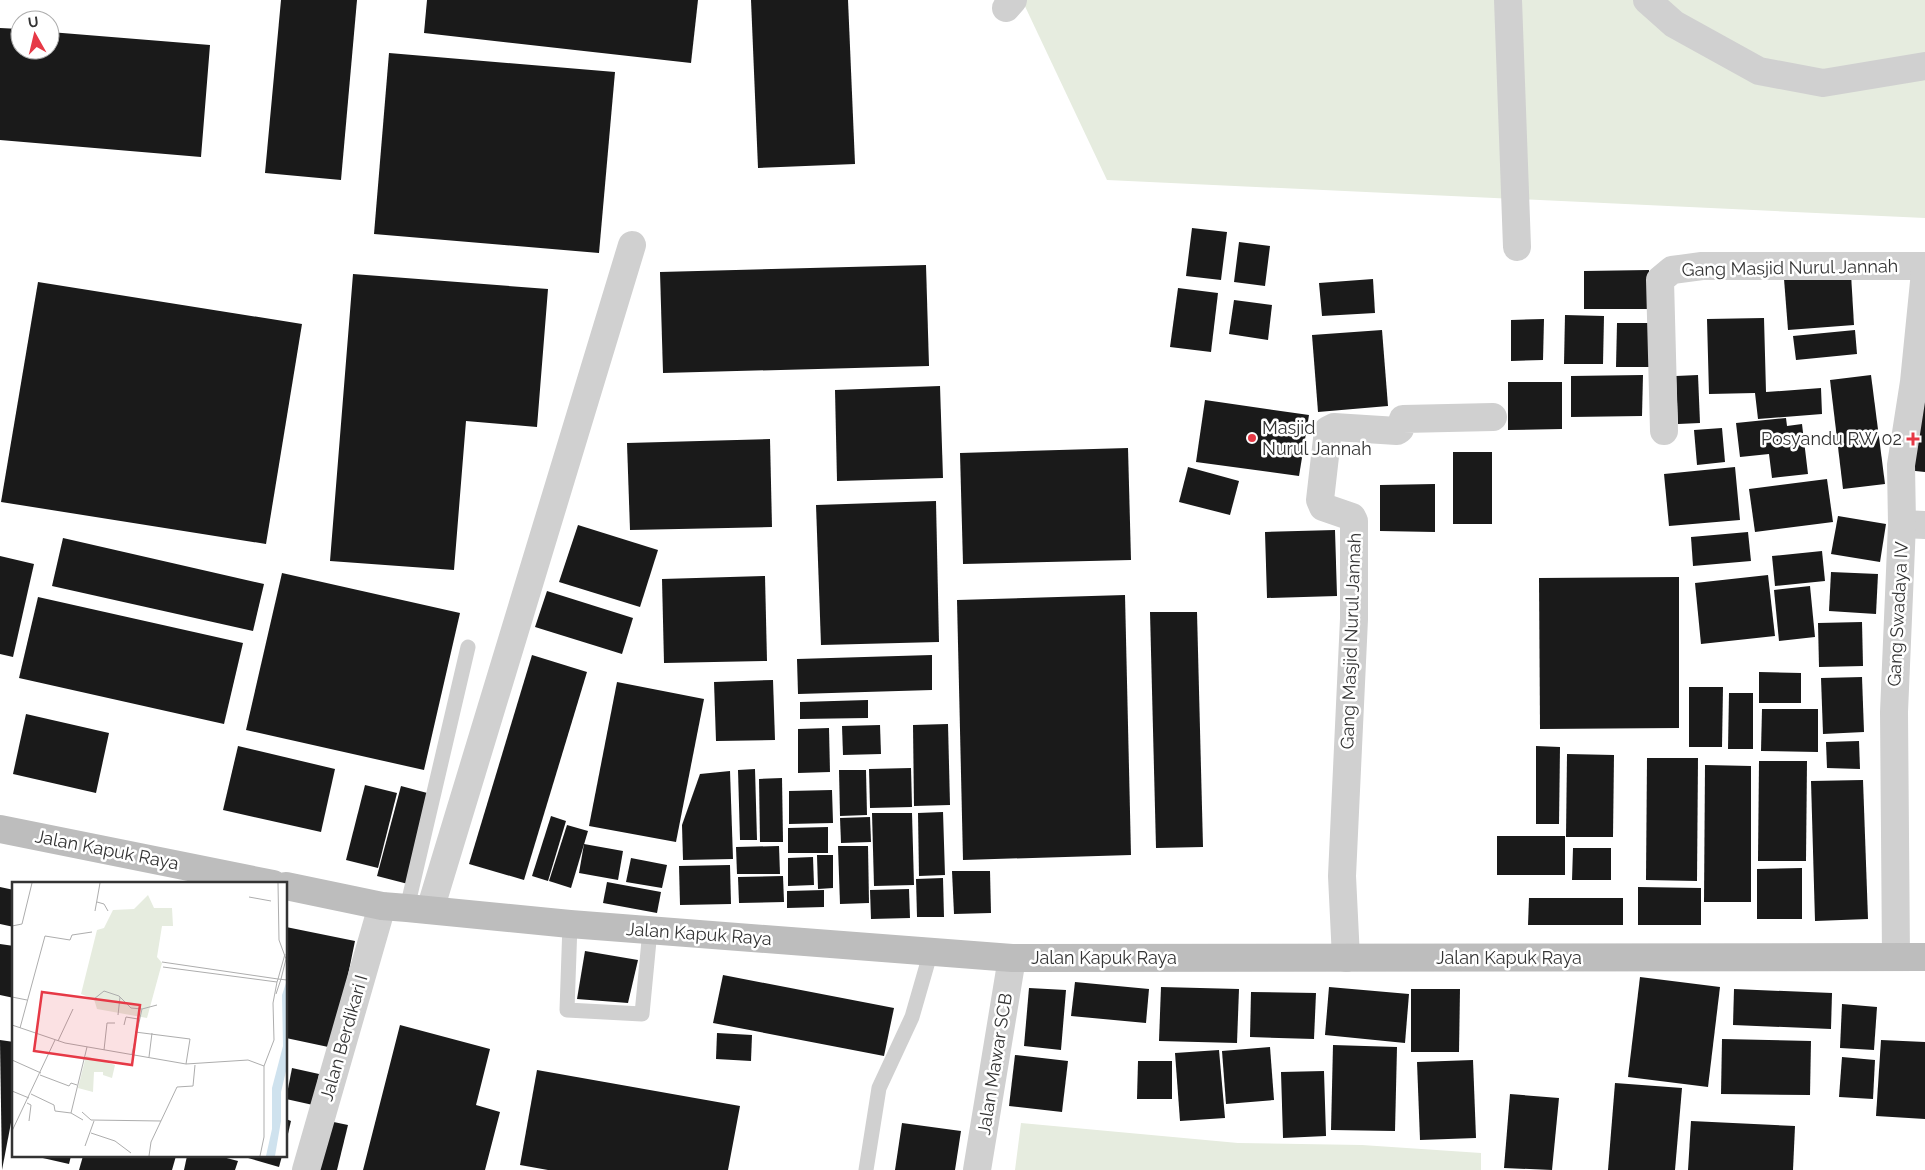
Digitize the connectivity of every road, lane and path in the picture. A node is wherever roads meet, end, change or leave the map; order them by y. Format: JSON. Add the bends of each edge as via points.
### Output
{"nodes":[{"id":1,"x":1508,"y":0,"type":"edge"},
{"id":2,"x":1647,"y":0,"type":"edge"},
{"id":3,"x":1925,"y":66,"type":"edge"},
{"id":4,"x":632,"y":245,"type":"dead end"},
{"id":5,"x":1517,"y":247,"type":"dead end"},
{"id":6,"x":1925,"y":266,"type":"edge"},
{"id":7,"x":1925,"y":272,"type":"edge"},
{"id":8,"x":1493,"y":418,"type":"dead end"},
{"id":9,"x":1664,"y":431,"type":"dead end"},
{"id":10,"x":1913,"y":524,"type":"edge"},
{"id":11,"x":468,"y":647,"type":"dead end"},
{"id":12,"x":0,"y":829,"type":"edge"},
{"id":13,"x":263,"y":882,"type":"edge"},
{"id":14,"x":288,"y":886,"type":"edge"},
{"id":15,"x":407,"y":908,"type":"junction"},
{"id":16,"x":570,"y":924,"type":"junction"},
{"id":17,"x":650,"y":930,"type":"junction"},
{"id":18,"x":931,"y":951,"type":"junction"},
{"id":19,"x":1896,"y":957,"type":"junction"},
{"id":20,"x":1012,"y":958,"type":"junction"},
{"id":21,"x":1346,"y":958,"type":"junction"},
{"id":22,"x":1925,"y":958,"type":"edge"},
{"id":23,"x":306,"y":1170,"type":"edge"},
{"id":24,"x":866,"y":1170,"type":"edge"},
{"id":25,"x":977,"y":1170,"type":"edge"}],
"edges":[{"from":1,"to":5,"type":"street"},
{"from":2,"to":3,"type":"street","via":[[1674,24],[1759,71],[1823,83]]},
{"from":4,"to":15,"type":"street","name":"Jalan Berdikari I"},
{"from":6,"to":9,"type":"street","name":"Gang Masjid Nurul Jannah","via":[[1702,266],[1672,270],[1660,280]]},
{"from":7,"to":10,"type":"street","name":"Gang Swadaya IV","via":[[1914,382],[1901,466]]},
{"from":8,"to":21,"type":"street","name":"Gang Masjid Nurul Jannah","via":[[1403,419],[1396,431],[1334,427],[1328,430],[1320,500],[1323,507],[1352,517],[1354,521],[1354,619],[1342,876]]},
{"from":10,"to":19,"type":"street","name":"Gang Swadaya IV","via":[[1894,712]]},
{"from":11,"to":15,"type":"lane"},
{"from":12,"to":13,"type":"main road","name":"Jalan Kapuk Raya"},
{"from":14,"to":15,"type":"main road","name":"Jalan Kapuk Raya"},
{"from":15,"to":16,"type":"main road","name":"Jalan Kapuk Raya"},
{"from":15,"to":23,"type":"street","name":"Jalan Berdikari I"},
{"from":16,"to":17,"type":"main road","name":"Jalan Kapuk Raya"},
{"from":16,"to":17,"type":"lane","via":[[567,1010],[642,1014]]},
{"from":17,"to":18,"type":"main road","name":"Jalan Kapuk Raya"},
{"from":18,"to":20,"type":"main road","name":"Jalan Kapuk Raya"},
{"from":18,"to":24,"type":"lane","via":[[912,1017],[879,1088]]},
{"from":19,"to":21,"type":"main road","name":"Jalan Kapuk Raya"},
{"from":19,"to":22,"type":"main road","name":"Jalan Kapuk Raya"},
{"from":20,"to":21,"type":"main road","name":"Jalan Kapuk Raya"},
{"from":20,"to":25,"type":"street","name":"Jalan Mawar SCB"}]}
